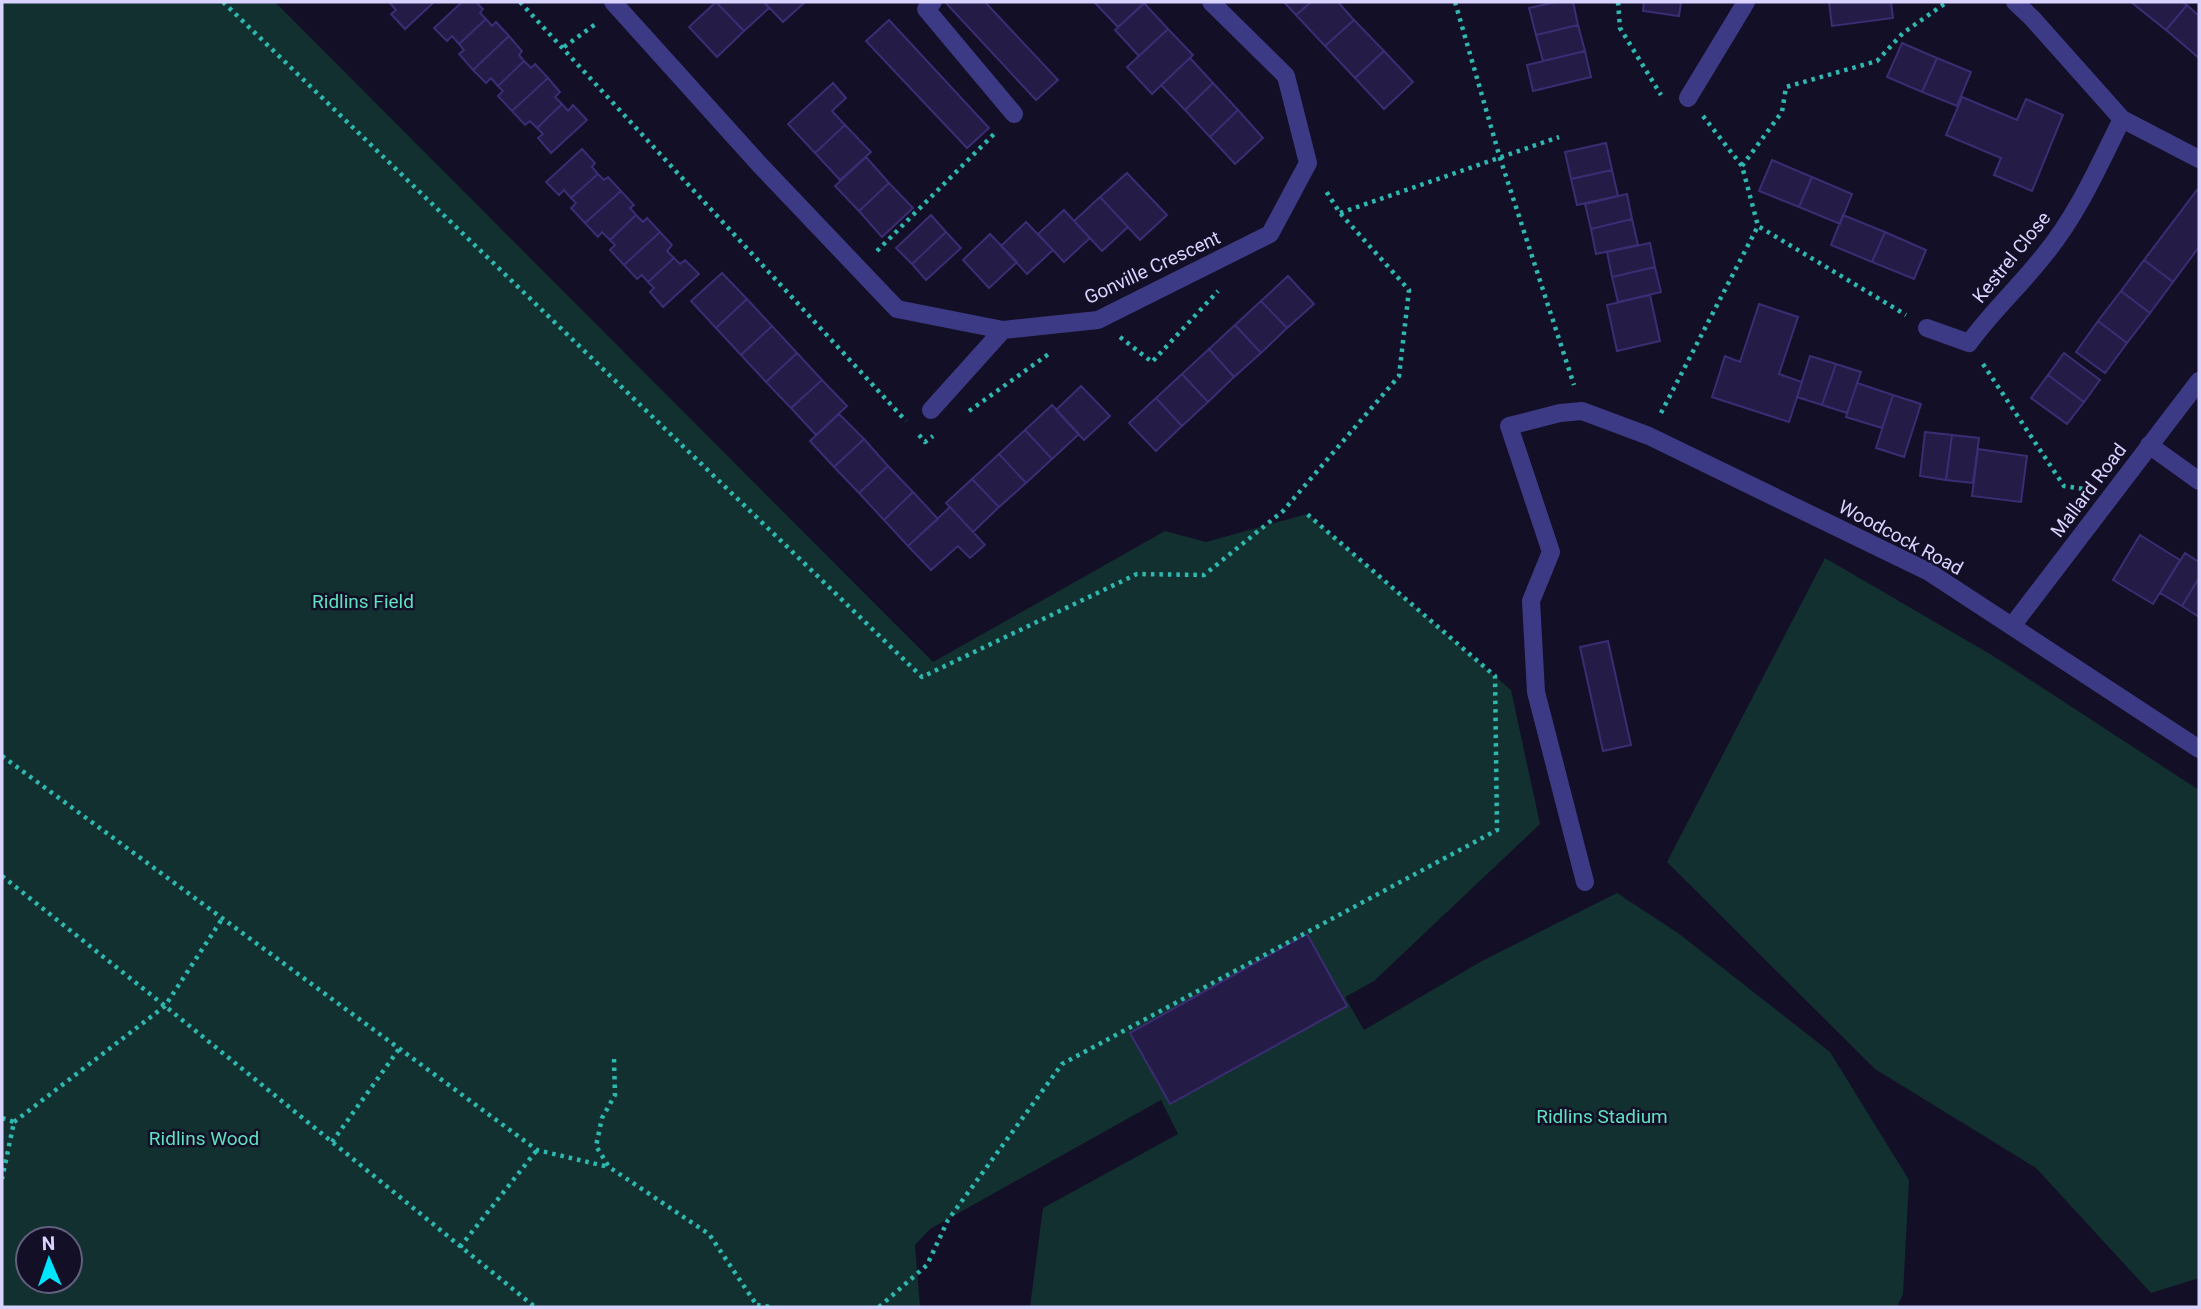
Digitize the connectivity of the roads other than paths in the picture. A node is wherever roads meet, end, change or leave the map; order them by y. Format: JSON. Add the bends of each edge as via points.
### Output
{"nodes":[{"id":1,"x":933,"y":2,"type":"edge"},
{"id":2,"x":1211,"y":2,"type":"edge"},
{"id":3,"x":1746,"y":2,"type":"edge"},
{"id":4,"x":2015,"y":2,"type":"edge"},
{"id":5,"x":620,"y":4,"type":"edge"},
{"id":6,"x":1688,"y":98,"type":"road end"},
{"id":7,"x":1014,"y":114,"type":"road end"},
{"id":8,"x":2122,"y":119,"type":"junction"},
{"id":9,"x":2199,"y":159,"type":"edge"},
{"id":10,"x":1927,"y":328,"type":"road end"},
{"id":11,"x":1003,"y":330,"type":"junction"},
{"id":12,"x":2199,"y":381,"type":"edge"},
{"id":13,"x":931,"y":410,"type":"dead end"},
{"id":14,"x":2149,"y":445,"type":"junction"},
{"id":15,"x":2199,"y":481,"type":"edge"},
{"id":16,"x":2012,"y":626,"type":"junction"},
{"id":17,"x":2199,"y":749,"type":"edge"},
{"id":18,"x":1585,"y":882,"type":"dead end"}],
"edges":[{"from":1,"to":7,"type":"street","via":[[926,9]]},
{"from":2,"to":11,"type":"street","name":"Gonville Crescent","via":[[1286,76],[1308,163],[1270,234],[1098,320]]},
{"from":3,"to":6,"type":"street"},
{"from":4,"to":8,"type":"street"},
{"from":5,"to":11,"type":"street","name":"Gonville Crescent","via":[[759,164],[897,309]]},
{"from":8,"to":9,"type":"street"},
{"from":8,"to":10,"type":"street","name":"Kestrel Close","via":[[2081,200],[2047,253],[1969,343]]},
{"from":11,"to":13,"type":"street"},
{"from":12,"to":14,"type":"street","name":"Mallard Road"},
{"from":14,"to":15,"type":"street"},
{"from":14,"to":16,"type":"street","name":"Mallard Road"},
{"from":16,"to":17,"type":"street","name":"Woodcock Road"},
{"from":16,"to":18,"type":"street","name":"Woodcock Road","via":[[1929,572],[1649,436],[1582,411],[1509,426],[1551,552],[1531,601],[1536,692]]}]}
